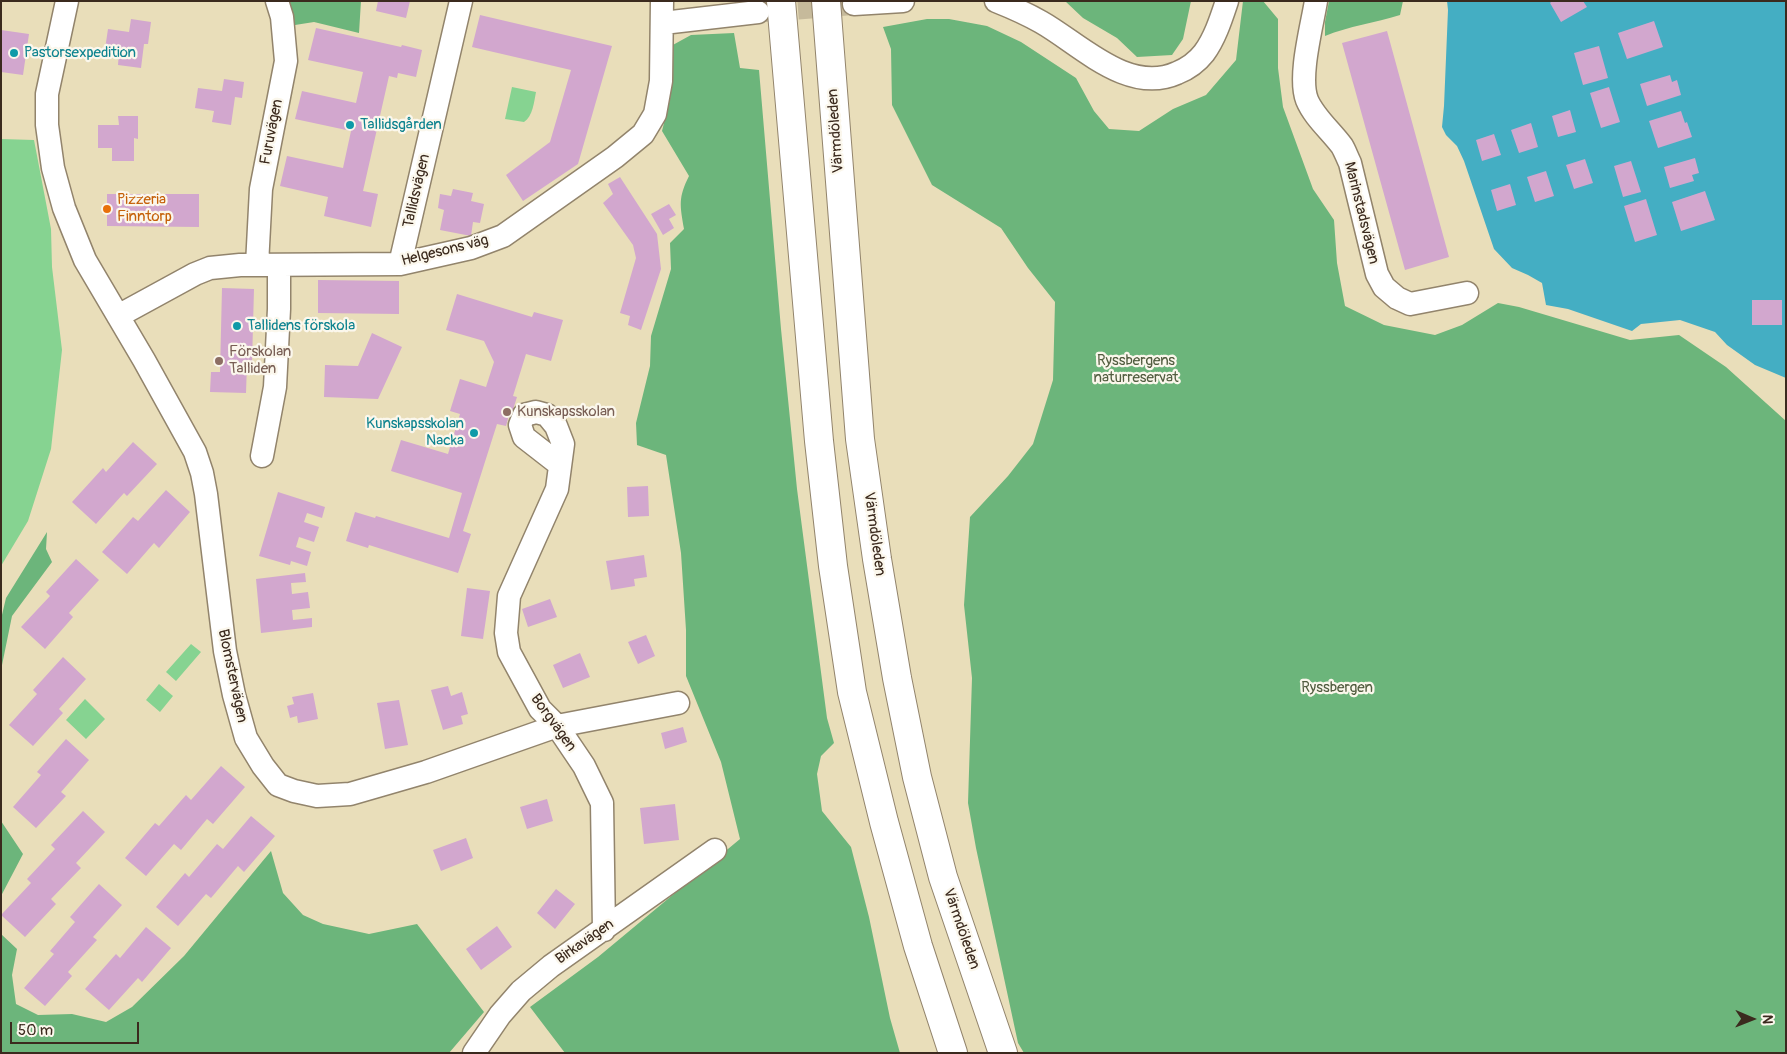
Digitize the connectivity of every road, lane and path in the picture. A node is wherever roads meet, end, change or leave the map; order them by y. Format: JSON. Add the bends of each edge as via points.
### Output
{"nodes":[{"id":1,"x":66,"y":1,"type":"edge"},
{"id":2,"x":277,"y":1,"type":"edge"},
{"id":3,"x":461,"y":1,"type":"edge"},
{"id":4,"x":662,"y":1,"type":"edge"},
{"id":5,"x":826,"y":1,"type":"edge"},
{"id":6,"x":902,"y":1,"type":"edge"},
{"id":7,"x":996,"y":1,"type":"edge"},
{"id":8,"x":1227,"y":1,"type":"edge"},
{"id":9,"x":1316,"y":1,"type":"edge"},
{"id":10,"x":854,"y":4,"type":"dead end"},
{"id":11,"x":769,"y":7,"type":"edge"},
{"id":12,"x":663,"y":23,"type":"junction"},
{"id":13,"x":400,"y":264,"type":"junction"},
{"id":14,"x":268,"y":265,"type":"junction"},
{"id":15,"x":1467,"y":293,"type":"dead end"},
{"id":16,"x":118,"y":316,"type":"junction"},
{"id":17,"x":262,"y":456,"type":"dead end"},
{"id":18,"x":560,"y":465,"type":"dead end"},
{"id":19,"x":678,"y":703,"type":"dead end"},
{"id":20,"x":557,"y":726,"type":"junction"},
{"id":21,"x":715,"y":850,"type":"dead end"},
{"id":22,"x":604,"y":930,"type":"junction"},
{"id":23,"x":973,"y":964,"type":"junction"},
{"id":24,"x":950,"y":1046,"type":"edge"},
{"id":25,"x":474,"y":1053,"type":"edge"},
{"id":26,"x":1003,"y":1053,"type":"edge"},
{"id":27,"x":1020,"y":1053,"type":"edge"}],
"edges":[{"from":1,"to":16,"type":"street","name":"Blomstervägen","via":[[47,94],[49,151],[76,240]]},
{"from":2,"to":14,"type":"street","name":"Furuvägen","via":[[282,17],[286,61],[262,181]]},
{"from":3,"to":13,"type":"street","name":"Tallidsvägen"},
{"from":4,"to":12,"type":"street","name":"Helgesons väg"},
{"from":5,"to":23,"type":"highway","name":"Värmdöleden","via":[[860,439],[877,559],[917,777],[946,884]]},
{"from":6,"to":10,"type":"street"},
{"from":7,"to":8,"type":"street","via":[[1041,22],[1116,71],[1156,79],[1187,68],[1203,55]]},
{"from":9,"to":15,"type":"street","name":"Marinstadsvägen","via":[[1305,70],[1307,100],[1343,148],[1350,163],[1380,281],[1394,296],[1410,304]]},
{"from":11,"to":12,"type":"street"},
{"from":11,"to":24,"type":"highway","via":[[833,566],[852,692],[918,946]]},
{"from":12,"to":13,"type":"street","name":"Helgesons väg","via":[[661,80],[655,114],[644,134],[503,236],[471,248]]},
{"from":13,"to":14,"type":"street","name":"Helgesons väg"},
{"from":14,"to":16,"type":"street","name":"Helgesons väg","via":[[210,268]]},
{"from":14,"to":17,"type":"street","name":"Furuvägen","via":[[280,308],[275,387]]},
{"from":16,"to":20,"type":"street","name":"Blomstervägen","via":[[199,462],[234,696],[246,738],[278,784],[317,796],[350,794],[426,772]]},
{"from":18,"to":20,"type":"street","name":"Borgvägen","via":[[557,489],[509,596],[506,633],[509,652],[540,710]]},
{"from":19,"to":20,"type":"street","name":"Blomstervägen"},
{"from":20,"to":22,"type":"street","name":"Borgvägen","via":[[584,766],[602,803]]},
{"from":21,"to":22,"type":"street","name":"Birkavägen"},
{"from":22,"to":25,"type":"street","name":"Birkavägen","via":[[522,991],[500,1015]]},
{"from":23,"to":26,"type":"highway","name":"Värmdöleden"},
{"from":23,"to":27,"type":"highway"}]}
